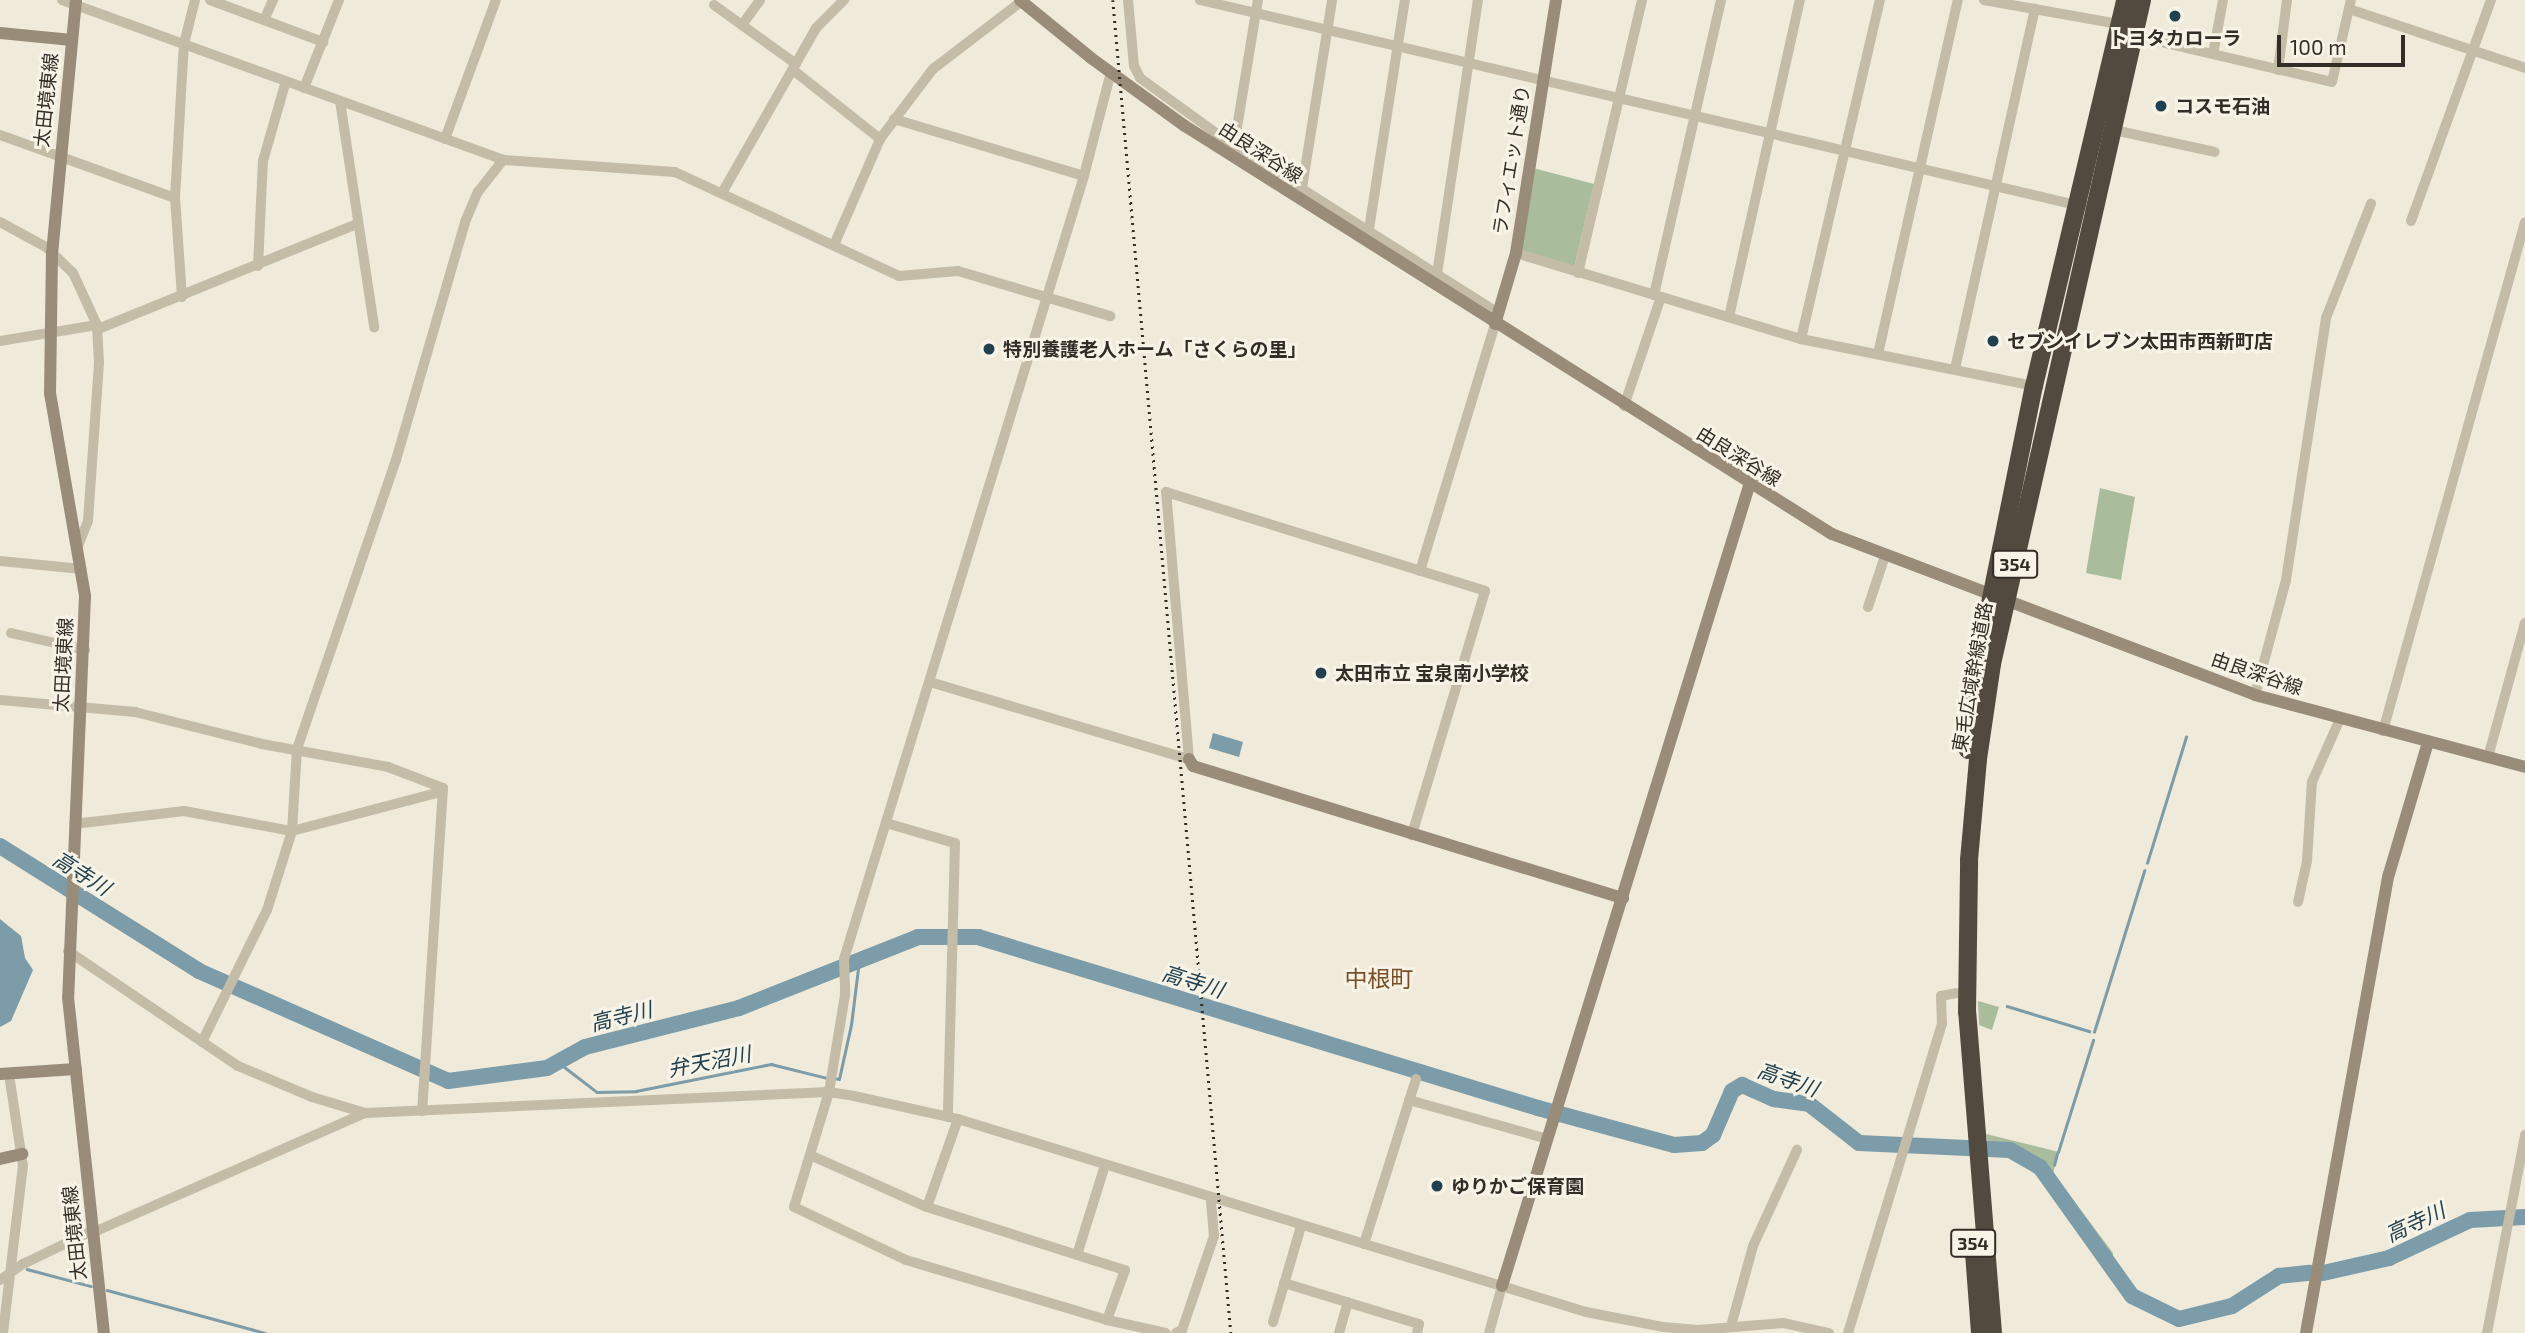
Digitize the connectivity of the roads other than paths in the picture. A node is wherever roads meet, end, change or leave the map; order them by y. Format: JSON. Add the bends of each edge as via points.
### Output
{"nodes":[{"id":1,"x":62,"y":0,"type":"edge"},
{"id":2,"x":195,"y":0,"type":"edge"},
{"id":3,"x":210,"y":0,"type":"edge"},
{"id":4,"x":273,"y":0,"type":"edge"},
{"id":5,"x":339,"y":0,"type":"edge"},
{"id":6,"x":496,"y":0,"type":"edge"},
{"id":7,"x":760,"y":0,"type":"edge"},
{"id":8,"x":844,"y":0,"type":"edge"},
{"id":9,"x":1128,"y":0,"type":"edge"},
{"id":10,"x":1200,"y":0,"type":"edge"},
{"id":11,"x":1258,"y":0,"type":"edge"},
{"id":12,"x":1332,"y":0,"type":"edge"},
{"id":13,"x":1405,"y":0,"type":"edge"},
{"id":14,"x":1478,"y":0,"type":"edge"},
{"id":15,"x":1556,"y":0,"type":"edge"},
{"id":16,"x":1642,"y":0,"type":"edge"},
{"id":17,"x":1721,"y":0,"type":"edge"},
{"id":18,"x":1800,"y":0,"type":"edge"},
{"id":19,"x":1880,"y":0,"type":"edge"},
{"id":20,"x":1958,"y":0,"type":"edge"},
{"id":21,"x":1984,"y":0,"type":"edge"},
{"id":22,"x":2125,"y":0,"type":"edge"},
{"id":23,"x":2142,"y":0,"type":"edge"},
{"id":24,"x":2223,"y":0,"type":"edge"},
{"id":25,"x":2287,"y":0,"type":"edge"},
{"id":26,"x":2491,"y":0,"type":"edge"},
{"id":27,"x":1021,"y":1,"type":"edge"},
{"id":28,"x":75,"y":2,"type":"edge"},
{"id":29,"x":714,"y":5,"type":"dead end"},
{"id":30,"x":2350,"y":5,"type":"edge"},
{"id":31,"x":2035,"y":9,"type":"junction"},
{"id":32,"x":1256,"y":13,"type":"junction"},
{"id":33,"x":265,"y":18,"type":"junction"},
{"id":34,"x":2119,"y":24,"type":"junction"},
{"id":35,"x":742,"y":25,"type":"junction"},
{"id":36,"x":1327,"y":30,"type":"junction"},
{"id":37,"x":0,"y":33,"type":"edge"},
{"id":38,"x":2135,"y":36,"type":"junction"},
{"id":39,"x":72,"y":40,"type":"junction"},
{"id":40,"x":323,"y":42,"type":"junction"},
{"id":41,"x":184,"y":44,"type":"junction"},
{"id":42,"x":1398,"y":46,"type":"junction"},
{"id":43,"x":2472,"y":52,"type":"junction"},
{"id":44,"x":2213,"y":54,"type":"junction"},
{"id":45,"x":1468,"y":62,"type":"junction"},
{"id":46,"x":794,"y":67,"type":"junction"},
{"id":47,"x":2525,"y":68,"type":"edge"},
{"id":48,"x":2278,"y":70,"type":"junction"},
{"id":49,"x":1111,"y":72,"type":"junction"},
{"id":50,"x":1543,"y":80,"type":"junction"},
{"id":51,"x":286,"y":81,"type":"junction"},
{"id":52,"x":304,"y":88,"type":"junction"},
{"id":53,"x":1619,"y":98,"type":"junction"},
{"id":54,"x":340,"y":101,"type":"junction"},
{"id":55,"x":1695,"y":116,"type":"junction"},
{"id":56,"x":894,"y":119,"type":"junction"},
{"id":57,"x":2114,"y":130,"type":"junction"},
{"id":58,"x":1770,"y":133,"type":"junction"},
{"id":59,"x":0,"y":135,"type":"edge"},
{"id":60,"x":445,"y":139,"type":"junction"},
{"id":61,"x":880,"y":139,"type":"junction"},
{"id":62,"x":1234,"y":146,"type":"junction"},
{"id":63,"x":1845,"y":151,"type":"junction"},
{"id":64,"x":2215,"y":152,"type":"dead end"},
{"id":65,"x":60,"y":156,"type":"junction"},
{"id":66,"x":503,"y":160,"type":"junction"},
{"id":67,"x":1921,"y":168,"type":"junction"},
{"id":68,"x":1084,"y":176,"type":"junction"},
{"id":69,"x":1996,"y":187,"type":"junction"},
{"id":70,"x":1302,"y":188,"type":"junction"},
{"id":71,"x":722,"y":192,"type":"junction"},
{"id":72,"x":175,"y":198,"type":"junction"},
{"id":73,"x":2371,"y":204,"type":"dead end"},
{"id":74,"x":2076,"y":205,"type":"junction"},
{"id":75,"x":2096,"y":206,"type":"junction"},
{"id":76,"x":2411,"y":221,"type":"dead end"},
{"id":77,"x":0,"y":222,"type":"edge"},
{"id":78,"x":2525,"y":222,"type":"edge"},
{"id":79,"x":356,"y":224,"type":"junction"},
{"id":80,"x":1369,"y":229,"type":"junction"},
{"id":81,"x":834,"y":245,"type":"junction"},
{"id":82,"x":52,"y":252,"type":"junction"},
{"id":83,"x":1516,"y":253,"type":"junction"},
{"id":84,"x":258,"y":265,"type":"junction"},
{"id":85,"x":1437,"y":274,"type":"junction"},
{"id":86,"x":1578,"y":274,"type":"junction"},
{"id":87,"x":1046,"y":296,"type":"junction"},
{"id":88,"x":1658,"y":296,"type":"junction"},
{"id":89,"x":182,"y":297,"type":"junction"},
{"id":90,"x":1111,"y":316,"type":"dead end"},
{"id":91,"x":1729,"y":317,"type":"junction"},
{"id":92,"x":1496,"y":318,"type":"junction"},
{"id":93,"x":98,"y":327,"type":"junction"},
{"id":94,"x":374,"y":327,"type":"dead end"},
{"id":95,"x":50,"y":335,"type":"junction"},
{"id":96,"x":1801,"y":339,"type":"junction"},
{"id":97,"x":0,"y":341,"type":"edge"},
{"id":98,"x":1878,"y":354,"type":"junction"},
{"id":99,"x":1955,"y":369,"type":"junction"},
{"id":100,"x":2034,"y":386,"type":"junction"},
{"id":101,"x":2052,"y":390,"type":"junction"},
{"id":102,"x":1624,"y":406,"type":"junction"},
{"id":103,"x":1749,"y":486,"type":"junction"},
{"id":104,"x":77,"y":548,"type":"junction"},
{"id":105,"x":1885,"y":556,"type":"junction"},
{"id":106,"x":0,"y":561,"type":"edge"},
{"id":107,"x":82,"y":569,"type":"junction"},
{"id":108,"x":1420,"y":570,"type":"junction"},
{"id":109,"x":2000,"y":597,"type":"junction"},
{"id":110,"x":1868,"y":607,"type":"dead end"},
{"id":111,"x":2525,"y":623,"type":"edge"},
{"id":112,"x":11,"y":633,"type":"dead end"},
{"id":113,"x":85,"y":650,"type":"junction"},
{"id":114,"x":930,"y":682,"type":"junction"},
{"id":115,"x":2255,"y":695,"type":"junction"},
{"id":116,"x":0,"y":700,"type":"edge"},
{"id":117,"x":80,"y":710,"type":"junction"},
{"id":118,"x":2339,"y":721,"type":"junction"},
{"id":119,"x":2383,"y":731,"type":"junction"},
{"id":120,"x":2428,"y":742,"type":"junction"},
{"id":121,"x":297,"y":749,"type":"junction"},
{"id":122,"x":2488,"y":757,"type":"junction"},
{"id":123,"x":1189,"y":759,"type":"junction"},
{"id":124,"x":2525,"y":767,"type":"edge"},
{"id":125,"x":441,"y":792,"type":"junction"},
{"id":126,"x":886,"y":823,"type":"junction"},
{"id":127,"x":74,"y":824,"type":"junction"},
{"id":128,"x":292,"y":831,"type":"junction"},
{"id":129,"x":1412,"y":835,"type":"junction"},
{"id":130,"x":1623,"y":898,"type":"junction"},
{"id":131,"x":2298,"y":902,"type":"dead end"},
{"id":132,"x":68,"y":951,"type":"junction"},
{"id":133,"x":1956,"y":993,"type":"junction"},
{"id":134,"x":202,"y":1042,"type":"junction"},
{"id":135,"x":76,"y":1069,"type":"junction"},
{"id":136,"x":5,"y":1074,"type":"edge"},
{"id":137,"x":1416,"y":1079,"type":"dead end"},
{"id":138,"x":829,"y":1092,"type":"junction"},
{"id":139,"x":1409,"y":1100,"type":"junction"},
{"id":140,"x":422,"y":1111,"type":"junction"},
{"id":141,"x":365,"y":1113,"type":"junction"},
{"id":142,"x":953,"y":1118,"type":"junction"},
{"id":143,"x":2525,"y":1135,"type":"edge"},
{"id":144,"x":1548,"y":1139,"type":"junction"},
{"id":145,"x":1971,"y":1145,"type":"junction"},
{"id":146,"x":1797,"y":1150,"type":"dead end"},
{"id":147,"x":22,"y":1154,"type":"junction"},
{"id":148,"x":810,"y":1156,"type":"junction"},
{"id":149,"x":0,"y":1159,"type":"edge"},
{"id":150,"x":1105,"y":1165,"type":"junction"},
{"id":151,"x":1211,"y":1198,"type":"junction"},
{"id":152,"x":927,"y":1207,"type":"junction"},
{"id":153,"x":1301,"y":1226,"type":"junction"},
{"id":154,"x":94,"y":1231,"type":"junction"},
{"id":155,"x":1364,"y":1244,"type":"junction"},
{"id":156,"x":1077,"y":1255,"type":"junction"},
{"id":157,"x":13,"y":1271,"type":"junction"},
{"id":158,"x":0,"y":1280,"type":"edge"},
{"id":159,"x":1284,"y":1283,"type":"junction"},
{"id":160,"x":1502,"y":1286,"type":"junction"},
{"id":161,"x":1348,"y":1302,"type":"junction"},
{"id":162,"x":1107,"y":1320,"type":"junction"},
{"id":163,"x":1273,"y":1322,"type":"dead end"},
{"id":164,"x":1725,"y":1329,"type":"edge"},
{"id":165,"x":2,"y":1333,"type":"edge"},
{"id":166,"x":104,"y":1333,"type":"edge"},
{"id":167,"x":1166,"y":1333,"type":"edge"},
{"id":168,"x":1176,"y":1333,"type":"edge"},
{"id":169,"x":1339,"y":1333,"type":"edge"},
{"id":170,"x":1417,"y":1333,"type":"edge"},
{"id":171,"x":1489,"y":1333,"type":"edge"},
{"id":172,"x":1829,"y":1333,"type":"edge"},
{"id":173,"x":1848,"y":1333,"type":"edge"},
{"id":174,"x":1980,"y":1333,"type":"edge"},
{"id":175,"x":1993,"y":1333,"type":"edge"},
{"id":176,"x":2306,"y":1333,"type":"edge"},
{"id":177,"x":2487,"y":1333,"type":"edge"}],
"edges":[{"from":1,"to":28,"type":"street"},
{"from":2,"to":41,"type":"street"},
{"from":3,"to":33,"type":"street"},
{"from":4,"to":33,"type":"street"},
{"from":5,"to":40,"type":"street"},
{"from":6,"to":60,"type":"street"},
{"from":7,"to":35,"type":"street"},
{"from":8,"to":46,"type":"street","via":[[816,29]]},
{"from":9,"to":62,"type":"street","via":[[1136,73]]},
{"from":10,"to":32,"type":"street"},
{"from":11,"to":32,"type":"street"},
{"from":12,"to":36,"type":"street"},
{"from":13,"to":42,"type":"street"},
{"from":14,"to":45,"type":"street"},
{"from":15,"to":50,"type":"main road","name":"ラフィエット通り"},
{"from":16,"to":53,"type":"street"},
{"from":17,"to":55,"type":"street"},
{"from":18,"to":58,"type":"street"},
{"from":19,"to":63,"type":"street"},
{"from":20,"to":67,"type":"street"},
{"from":21,"to":31,"type":"street"},
{"from":22,"to":34,"type":"highway","name":"東毛広域幹線道路","number":"354"},
{"from":23,"to":38,"type":"highway","name":"東毛広域幹線道路","number":"354"},
{"from":24,"to":44,"type":"street"},
{"from":25,"to":48,"type":"street"},
{"from":26,"to":43,"type":"street"},
{"from":27,"to":49,"type":"main road","name":"由良深谷線"},
{"from":27,"to":56,"type":"street","via":[[933,69]]},
{"from":28,"to":39,"type":"main road","name":"太田境東線"},
{"from":28,"to":41,"type":"street"},
{"from":29,"to":35,"type":"street"},
{"from":30,"to":43,"type":"street"},
{"from":30,"to":48,"type":"street","via":[[2332,82]]},
{"from":31,"to":34,"type":"street"},
{"from":31,"to":69,"type":"street"},
{"from":32,"to":36,"type":"street"},
{"from":32,"to":62,"type":"street"},
{"from":33,"to":40,"type":"street"},
{"from":34,"to":74,"type":"highway","name":"東毛広域幹線道路","number":"354"},
{"from":35,"to":46,"type":"street"},
{"from":36,"to":42,"type":"street"},
{"from":36,"to":70,"type":"street"},
{"from":37,"to":39,"type":"main road"},
{"from":38,"to":44,"type":"street"},
{"from":38,"to":57,"type":"highway","name":"東毛広域幹線道路","number":"354"},
{"from":39,"to":65,"type":"main road","name":"太田境東線"},
{"from":40,"to":52,"type":"street"},
{"from":41,"to":51,"type":"street"},
{"from":41,"to":72,"type":"street"},
{"from":42,"to":45,"type":"street"},
{"from":42,"to":80,"type":"street"},
{"from":43,"to":47,"type":"street"},
{"from":43,"to":76,"type":"street"},
{"from":44,"to":48,"type":"street"},
{"from":45,"to":50,"type":"street"},
{"from":45,"to":85,"type":"street"},
{"from":46,"to":61,"type":"street"},
{"from":46,"to":71,"type":"street"},
{"from":49,"to":68,"type":"street"},
{"from":49,"to":92,"type":"main road","name":"由良深谷線","via":[[1185,125]]},
{"from":50,"to":53,"type":"street"},
{"from":50,"to":83,"type":"main road","name":"ラフィエット通り"},
{"from":51,"to":52,"type":"street"},
{"from":51,"to":84,"type":"street","via":[[263,161]]},
{"from":52,"to":54,"type":"street"},
{"from":53,"to":55,"type":"street"},
{"from":53,"to":86,"type":"street"},
{"from":54,"to":60,"type":"street"},
{"from":54,"to":79,"type":"street"},
{"from":55,"to":58,"type":"street"},
{"from":55,"to":88,"type":"street"},
{"from":56,"to":61,"type":"street"},
{"from":56,"to":68,"type":"street"},
{"from":57,"to":64,"type":"street"},
{"from":57,"to":75,"type":"highway","name":"東毛広域幹線道路","number":"354"},
{"from":58,"to":63,"type":"street"},
{"from":58,"to":91,"type":"street"},
{"from":59,"to":65,"type":"street"},
{"from":60,"to":66,"type":"street"},
{"from":61,"to":81,"type":"street"},
{"from":62,"to":70,"type":"street"},
{"from":63,"to":67,"type":"street"},
{"from":63,"to":96,"type":"street"},
{"from":65,"to":72,"type":"street"},
{"from":65,"to":82,"type":"main road","name":"太田境東線"},
{"from":66,"to":71,"type":"street","via":[[676,172]]},
{"from":66,"to":121,"type":"street","via":[[478,192],[465,222],[396,460]]},
{"from":67,"to":69,"type":"street"},
{"from":67,"to":98,"type":"street"},
{"from":68,"to":87,"type":"street"},
{"from":69,"to":74,"type":"street"},
{"from":69,"to":99,"type":"street"},
{"from":70,"to":80,"type":"street"},
{"from":71,"to":81,"type":"street"},
{"from":72,"to":89,"type":"street"},
{"from":73,"to":115,"type":"street","via":[[2326,318],[2286,580]]},
{"from":74,"to":75,"type":"street"},
{"from":74,"to":100,"type":"highway","name":"東毛広域幹線道路","number":"354"},
{"from":75,"to":101,"type":"highway","name":"東毛広域幹線道路","number":"354"},
{"from":77,"to":82,"type":"street"},
{"from":78,"to":119,"type":"street"},
{"from":79,"to":84,"type":"street"},
{"from":79,"to":94,"type":"street"},
{"from":80,"to":85,"type":"street"},
{"from":81,"to":87,"type":"street","via":[[899,276],[958,271]]},
{"from":82,"to":93,"type":"street","via":[[73,273]]},
{"from":82,"to":95,"type":"main road","name":"太田境東線"},
{"from":83,"to":86,"type":"street"},
{"from":83,"to":92,"type":"main road","name":"ラフィエット通り"},
{"from":84,"to":89,"type":"street"},
{"from":85,"to":92,"type":"street"},
{"from":86,"to":88,"type":"street"},
{"from":87,"to":90,"type":"street"},
{"from":87,"to":114,"type":"street"},
{"from":88,"to":91,"type":"street"},
{"from":88,"to":102,"type":"street"},
{"from":89,"to":93,"type":"street"},
{"from":91,"to":96,"type":"street"},
{"from":92,"to":102,"type":"main road","name":"由良深谷線"},
{"from":92,"to":108,"type":"street"},
{"from":93,"to":95,"type":"street"},
{"from":93,"to":104,"type":"street","via":[[88,521]]},
{"from":95,"to":97,"type":"street"},
{"from":95,"to":104,"type":"main road","name":"太田境東線","via":[[55,439]]},
{"from":96,"to":98,"type":"street"},
{"from":98,"to":99,"type":"street"},
{"from":99,"to":100,"type":"street"},
{"from":100,"to":101,"type":"street"},
{"from":100,"to":109,"type":"highway","name":"東毛広域幹線道路","number":"354"},
{"from":101,"to":109,"type":"highway","name":"東毛広域幹線道路","number":"354"},
{"from":102,"to":103,"type":"main road","name":"由良深谷線"},
{"from":103,"to":105,"type":"main road","name":"由良深谷線","via":[[1832,534]]},
{"from":103,"to":130,"type":"main road"},
{"from":104,"to":107,"type":"main road","name":"太田境東線"},
{"from":105,"to":109,"type":"main road","name":"由良深谷線"},
{"from":105,"to":110,"type":"street"},
{"from":106,"to":107,"type":"street"},
{"from":107,"to":113,"type":"main road","name":"太田境東線"},
{"from":108,"to":123,"type":"street","via":[[1166,492]]},
{"from":108,"to":129,"type":"street","via":[[1485,591]]},
{"from":109,"to":115,"type":"main road","name":"由良深谷線"},
{"from":109,"to":133,"type":"highway","name":"東毛広域幹線道路","number":"354","via":[[1967,756]]},
{"from":109,"to":145,"type":"highway","name":"東毛広域幹線道路","number":"354","via":[[1969,860]]},
{"from":111,"to":122,"type":"street"},
{"from":112,"to":113,"type":"street"},
{"from":113,"to":117,"type":"main road","name":"太田境東線"},
{"from":114,"to":123,"type":"street"},
{"from":114,"to":126,"type":"street"},
{"from":115,"to":118,"type":"main road","name":"由良深谷線"},
{"from":116,"to":117,"type":"street"},
{"from":117,"to":121,"type":"street","via":[[135,712]]},
{"from":117,"to":127,"type":"main road","name":"太田境東線"},
{"from":118,"to":119,"type":"main road","name":"由良深谷線"},
{"from":118,"to":131,"type":"street","via":[[2312,782],[2308,861]]},
{"from":119,"to":120,"type":"main road","name":"由良深谷線"},
{"from":120,"to":122,"type":"main road","name":"由良深谷線"},
{"from":120,"to":176,"type":"main road","via":[[2389,874]]},
{"from":121,"to":125,"type":"street","via":[[388,767],[443,788]]},
{"from":121,"to":128,"type":"street"},
{"from":122,"to":124,"type":"main road","name":"由良深谷線"},
{"from":123,"to":129,"type":"main road","via":[[1193,765]]},
{"from":125,"to":128,"type":"street"},
{"from":125,"to":140,"type":"street"},
{"from":126,"to":138,"type":"street","via":[[844,960],[845,995]]},
{"from":126,"to":142,"type":"street","via":[[955,843]]},
{"from":127,"to":128,"type":"street","via":[[184,811]]},
{"from":127,"to":132,"type":"main road","name":"太田境東線"},
{"from":128,"to":134,"type":"street","via":[[267,910]]},
{"from":129,"to":130,"type":"main road"},
{"from":130,"to":144,"type":"main road"},
{"from":132,"to":134,"type":"street"},
{"from":132,"to":135,"type":"main road","name":"太田境東線"},
{"from":133,"to":145,"type":"highway","name":"東毛広域幹線道路","number":"354"},
{"from":133,"to":173,"type":"street","via":[[1941,996],[1942,1024]]},
{"from":134,"to":141,"type":"street","via":[[238,1066]]},
{"from":135,"to":136,"type":"main road"},
{"from":135,"to":154,"type":"main road","name":"太田境東線"},
{"from":136,"to":147,"type":"street"},
{"from":137,"to":139,"type":"street"},
{"from":138,"to":140,"type":"street"},
{"from":138,"to":142,"type":"street"},
{"from":138,"to":148,"type":"street"},
{"from":139,"to":144,"type":"street"},
{"from":139,"to":155,"type":"street"},
{"from":140,"to":141,"type":"street"},
{"from":141,"to":154,"type":"street"},
{"from":142,"to":150,"type":"street"},
{"from":142,"to":152,"type":"street"},
{"from":143,"to":177,"type":"street"},
{"from":144,"to":160,"type":"main road"},
{"from":145,"to":174,"type":"highway","name":"東毛広域幹線道路","number":"354"},
{"from":145,"to":175,"type":"highway","name":"東毛広域幹線道路","number":"354"},
{"from":146,"to":164,"type":"street","via":[[1753,1246]]},
{"from":147,"to":149,"type":"main road"},
{"from":147,"to":157,"type":"street"},
{"from":148,"to":152,"type":"street"},
{"from":148,"to":162,"type":"street","via":[[794,1207],[906,1259]]},
{"from":150,"to":151,"type":"street"},
{"from":150,"to":156,"type":"street"},
{"from":151,"to":153,"type":"street"},
{"from":151,"to":168,"type":"street","via":[[1214,1236],[1182,1330]]},
{"from":152,"to":156,"type":"street"},
{"from":153,"to":155,"type":"street"},
{"from":153,"to":159,"type":"street"},
{"from":154,"to":157,"type":"street"},
{"from":154,"to":166,"type":"main road","name":"太田境東線"},
{"from":155,"to":160,"type":"street"},
{"from":156,"to":162,"type":"street","via":[[1125,1269]]},
{"from":157,"to":158,"type":"street"},
{"from":157,"to":165,"type":"street"},
{"from":159,"to":161,"type":"street"},
{"from":159,"to":163,"type":"street"},
{"from":160,"to":164,"type":"street","via":[[1586,1312],[1663,1327]]},
{"from":160,"to":171,"type":"street"},
{"from":161,"to":169,"type":"street"},
{"from":161,"to":170,"type":"street","via":[[1419,1324]]},
{"from":162,"to":167,"type":"street"},
{"from":164,"to":172,"type":"street","via":[[1783,1323]]}]}
